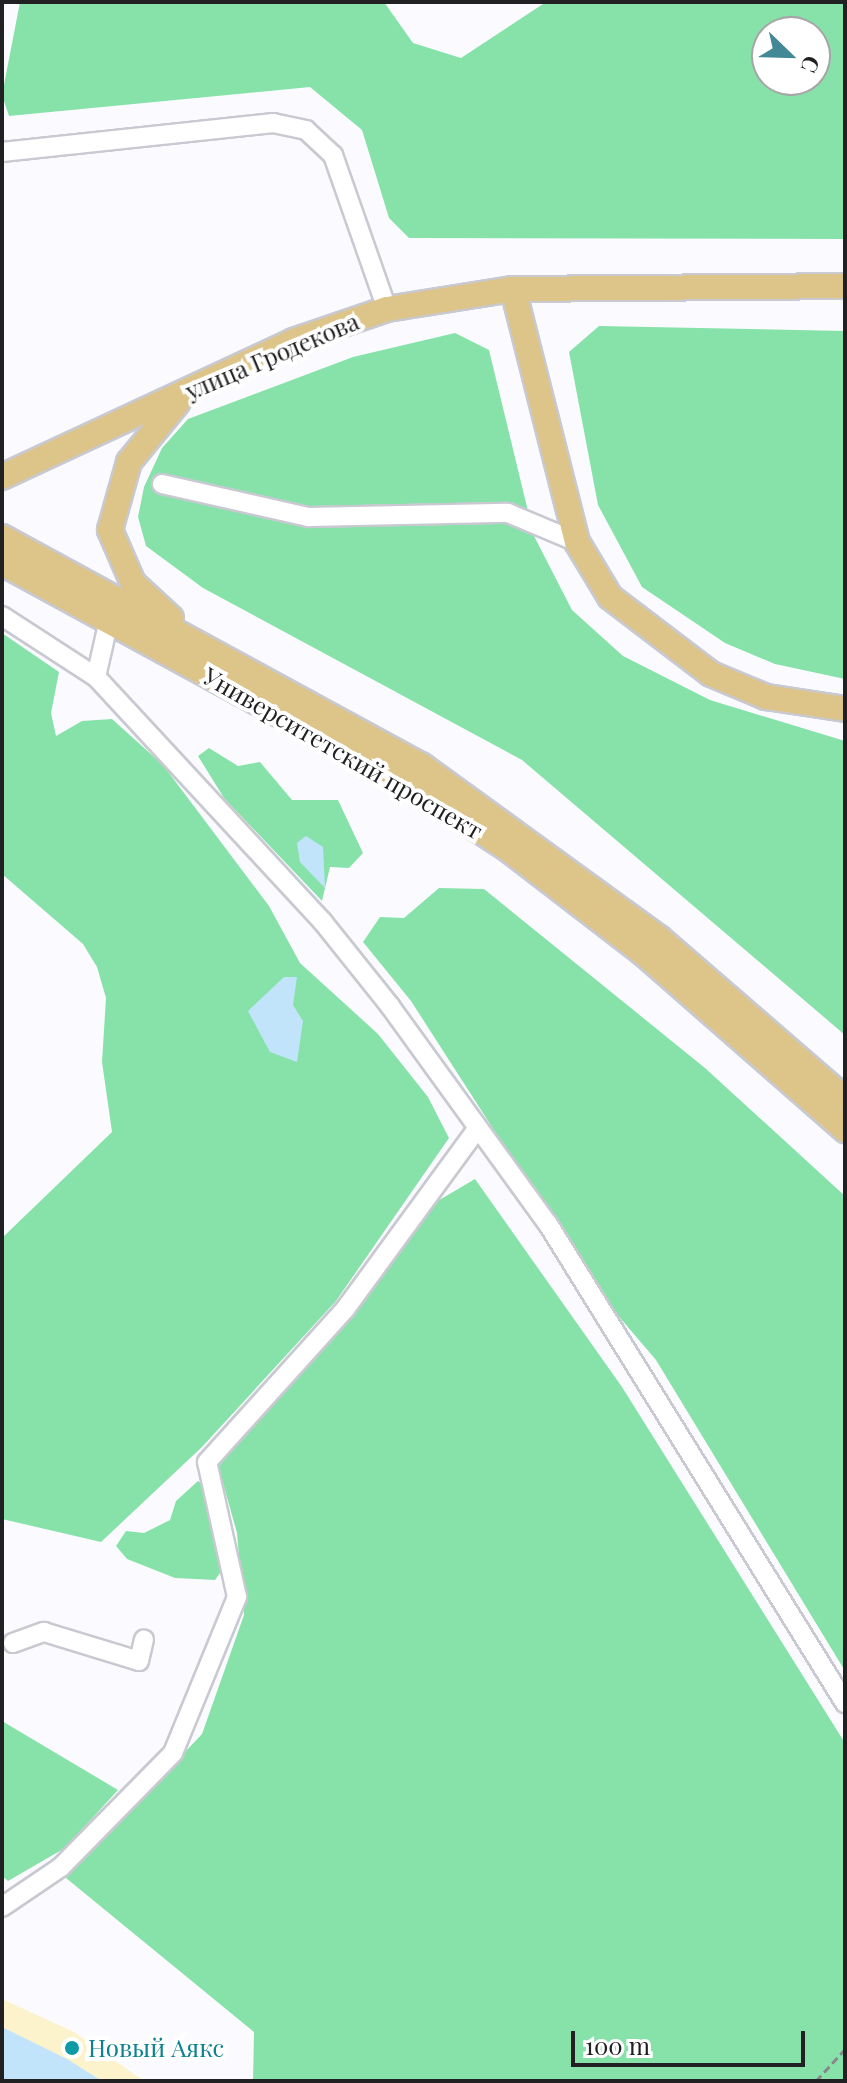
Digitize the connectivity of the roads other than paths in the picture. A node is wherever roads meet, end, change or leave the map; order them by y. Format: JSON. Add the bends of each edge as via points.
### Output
{"nodes":[{"id":1,"x":2,"y":152,"type":"edge"},
{"id":2,"x":845,"y":286,"type":"edge"},
{"id":3,"x":513,"y":289,"type":"junction"},
{"id":4,"x":387,"y":309,"type":"junction"},
{"id":5,"x":187,"y":392,"type":"junction"},
{"id":6,"x":2,"y":477,"type":"edge"},
{"id":7,"x":162,"y":484,"type":"dead end"},
{"id":8,"x":2,"y":537,"type":"edge"},
{"id":9,"x":577,"y":542,"type":"junction"},
{"id":10,"x":2,"y":563,"type":"edge"},
{"id":11,"x":2,"y":616,"type":"edge"},
{"id":12,"x":109,"y":620,"type":"junction"},
{"id":13,"x":202,"y":646,"type":"junction"},
{"id":14,"x":96,"y":677,"type":"junction"},
{"id":15,"x":845,"y":709,"type":"edge"},
{"id":16,"x":845,"y":1099,"type":"edge"},
{"id":17,"x":845,"y":1130,"type":"edge"},
{"id":18,"x":475,"y":1132,"type":"junction"},
{"id":19,"x":144,"y":1640,"type":"dead end"},
{"id":20,"x":13,"y":1643,"type":"dead end"},
{"id":21,"x":845,"y":1703,"type":"edge"},
{"id":22,"x":2,"y":1907,"type":"edge"}],
"edges":[{"from":1,"to":4,"type":"lane","via":[[273,123],[306,130],[333,155]]},
{"from":2,"to":3,"type":"main road","name":"улица Гродекова"},
{"from":3,"to":4,"type":"main road","name":"улица Гродекова"},
{"from":3,"to":9,"type":"main road"},
{"from":4,"to":5,"type":"main road","name":"улица Гродекова","via":[[293,341]]},
{"from":5,"to":6,"type":"main road","name":"улица Гродекова"},
{"from":5,"to":13,"type":"main road","via":[[129,462],[110,530],[133,583]]},
{"from":7,"to":9,"type":"lane","via":[[309,517],[508,513]]},
{"from":8,"to":13,"type":"main road","name":"Университетский проспект"},
{"from":9,"to":15,"type":"main road","via":[[610,597],[711,674],[766,697]]},
{"from":10,"to":12,"type":"main road","name":"Университетский проспект"},
{"from":11,"to":14,"type":"lane"},
{"from":12,"to":14,"type":"lane"},
{"from":12,"to":17,"type":"main road","name":"Университетский проспект","via":[[406,783],[508,849],[632,944]]},
{"from":13,"to":16,"type":"main road","name":"Университетский проспект","via":[[421,765],[504,821],[659,938]]},
{"from":14,"to":18,"type":"lane","via":[[322,921]]},
{"from":18,"to":21,"type":"lane","via":[[548,1224],[681,1430]]},
{"from":18,"to":22,"type":"lane","via":[[346,1308],[207,1462],[237,1597],[173,1753],[61,1867]]},
{"from":19,"to":20,"type":"lane","via":[[139,1661],[44,1632]]}]}
